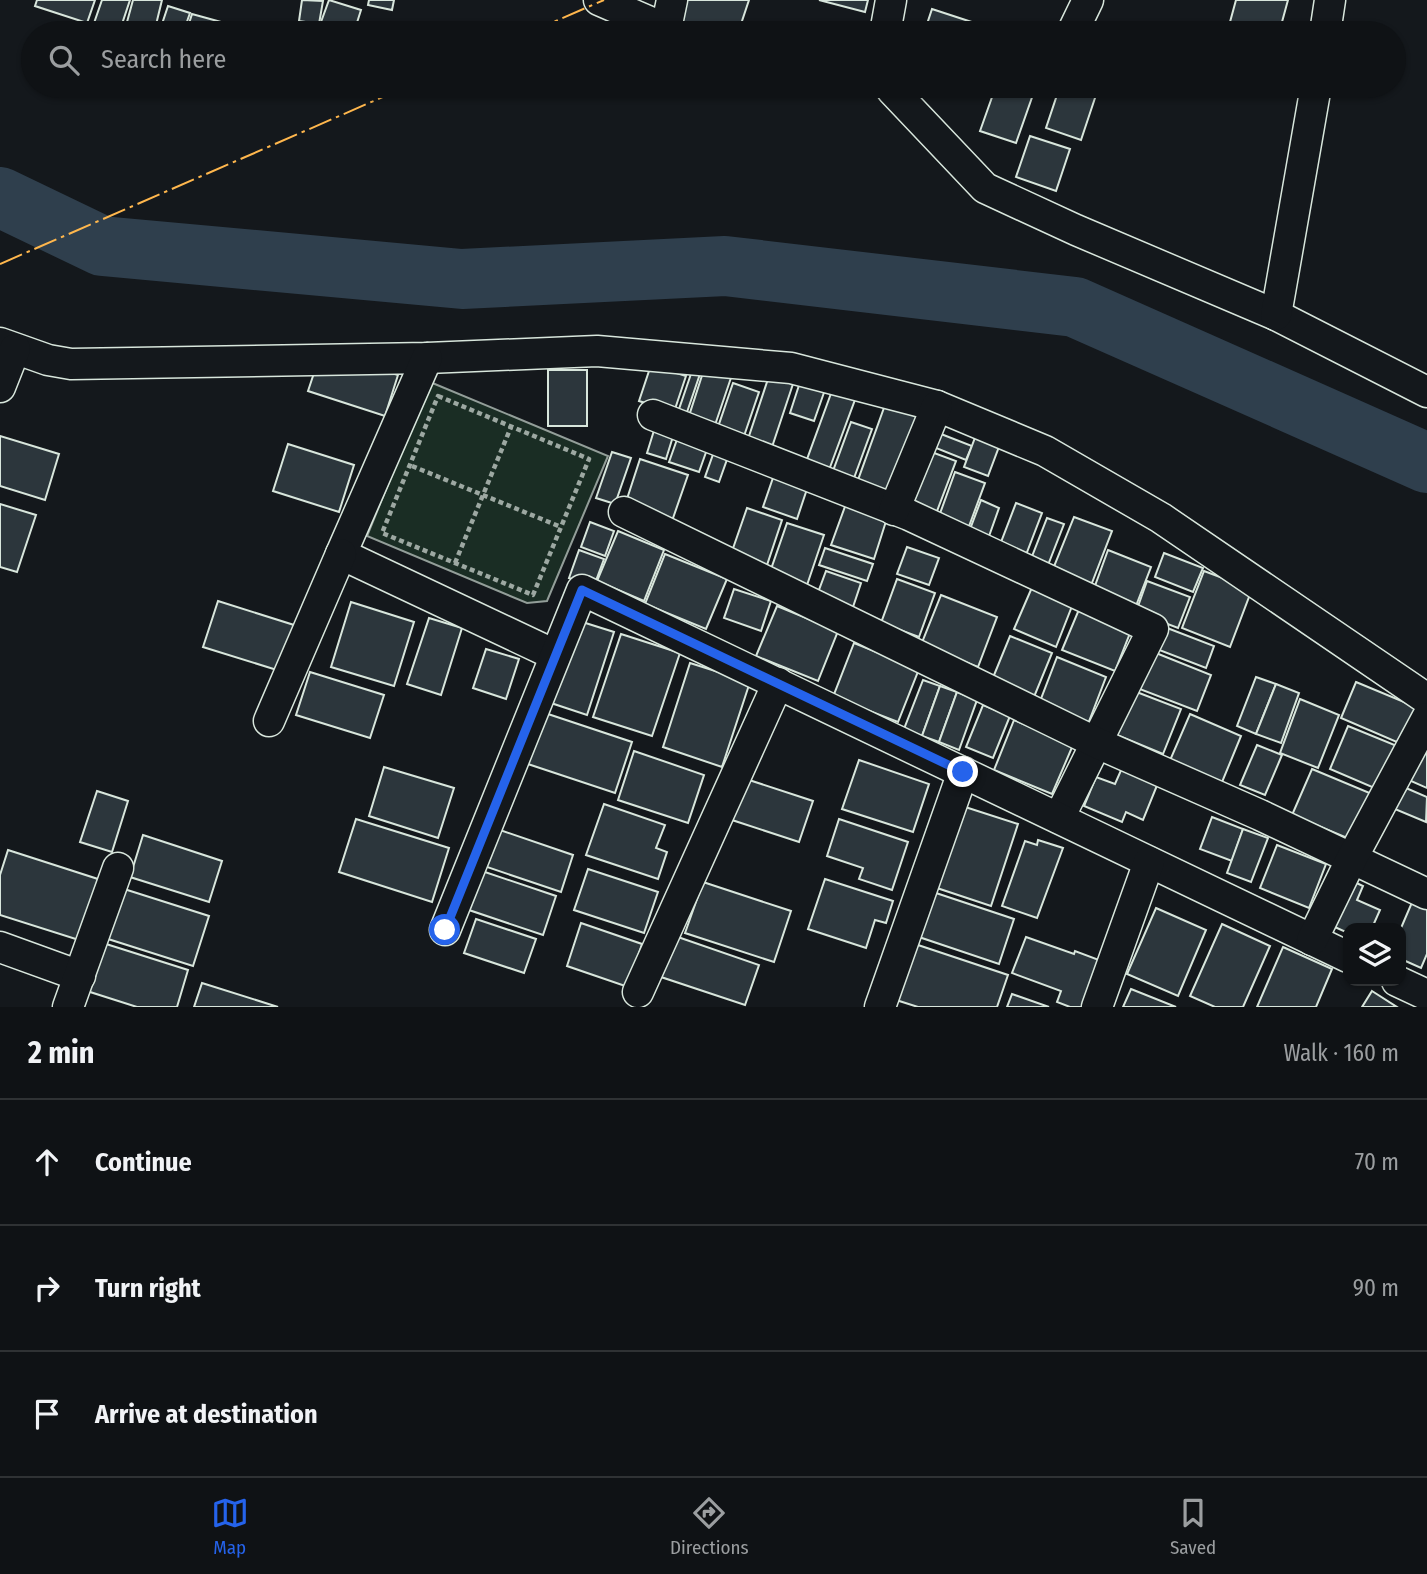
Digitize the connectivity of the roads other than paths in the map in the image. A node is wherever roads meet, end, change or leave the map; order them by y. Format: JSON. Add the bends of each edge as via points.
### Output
{"nodes":[{"id":1,"x":599,"y":0,"type":"edge"},
{"id":2,"x":891,"y":0,"type":"edge"},
{"id":3,"x":1088,"y":0,"type":"edge"},
{"id":4,"x":1330,"y":0,"type":"edge"},
{"id":5,"x":674,"y":21,"type":"edge"},
{"id":6,"x":887,"y":21,"type":"edge"},
{"id":7,"x":1078,"y":21,"type":"edge"},
{"id":8,"x":1327,"y":21,"type":"edge"},
{"id":9,"x":898,"y":98,"type":"edge"},
{"id":10,"x":1314,"y":98,"type":"edge"},
{"id":11,"x":1276,"y":315,"type":"junction"},
{"id":12,"x":7,"y":346,"type":"edge"},
{"id":13,"x":427,"y":358,"type":"junction"},
{"id":14,"x":0,"y":387,"type":"edge"},
{"id":15,"x":1427,"y":391,"type":"edge"},
{"id":16,"x":937,"y":406,"type":"junction"},
{"id":17,"x":653,"y":415,"type":"dead end"},
{"id":18,"x":894,"y":510,"type":"junction"},
{"id":19,"x":624,"y":512,"type":"dead end"},
{"id":20,"x":341,"y":554,"type":"junction"},
{"id":21,"x":555,"y":655,"type":"junction"},
{"id":22,"x":778,"y":683,"type":"junction"},
{"id":23,"x":1427,"y":699,"type":"edge"},
{"id":24,"x":1427,"y":718,"type":"edge"},
{"id":25,"x":269,"y":721,"type":"dead end"},
{"id":26,"x":1097,"y":743,"type":"junction"},
{"id":27,"x":963,"y":772,"type":"junction"},
{"id":28,"x":1059,"y":818,"type":"junction"},
{"id":29,"x":1352,"y":858,"type":"junction"},
{"id":30,"x":1149,"y":862,"type":"junction"},
{"id":31,"x":118,"y":868,"type":"dead end"},
{"id":32,"x":1427,"y":894,"type":"edge"},
{"id":33,"x":445,"y":930,"type":"dead end"},
{"id":34,"x":1312,"y":940,"type":"junction"},
{"id":35,"x":0,"y":947,"type":"edge"},
{"id":36,"x":1343,"y":955,"type":"edge"},
{"id":37,"x":80,"y":976,"type":"junction"},
{"id":38,"x":1406,"y":985,"type":"edge"},
{"id":39,"x":639,"y":992,"type":"dead end"},
{"id":40,"x":1427,"y":995,"type":"edge"},
{"id":41,"x":68,"y":1007,"type":"edge"},
{"id":42,"x":880,"y":1007,"type":"edge"},
{"id":43,"x":1097,"y":1007,"type":"edge"}],
"edges":[{"from":1,"to":5,"type":"street"},
{"from":2,"to":6,"type":"street"},
{"from":3,"to":7,"type":"street"},
{"from":4,"to":8,"type":"street"},
{"from":9,"to":11,"type":"street","via":[[985,188]]},
{"from":10,"to":11,"type":"street"},
{"from":11,"to":15,"type":"street"},
{"from":12,"to":13,"type":"street","via":[[71,364]]},
{"from":12,"to":14,"type":"street"},
{"from":13,"to":16,"type":"street","via":[[597,351],[790,368]]},
{"from":13,"to":20,"type":"street"},
{"from":16,"to":18,"type":"street"},
{"from":16,"to":23,"type":"street","via":[[1045,451],[1161,518]]},
{"from":17,"to":18,"type":"street"},
{"from":18,"to":26,"type":"street","via":[[1153,629]]},
{"from":19,"to":26,"type":"street"},
{"from":20,"to":21,"type":"street"},
{"from":20,"to":25,"type":"street"},
{"from":21,"to":22,"type":"street","via":[[582,590]]},
{"from":21,"to":33,"type":"street"},
{"from":22,"to":27,"type":"street"},
{"from":22,"to":39,"type":"street"},
{"from":24,"to":29,"type":"street"},
{"from":26,"to":28,"type":"street"},
{"from":26,"to":29,"type":"street"},
{"from":27,"to":28,"type":"street"},
{"from":27,"to":42,"type":"street"},
{"from":28,"to":30,"type":"street"},
{"from":29,"to":32,"type":"street"},
{"from":29,"to":34,"type":"street"},
{"from":30,"to":34,"type":"street"},
{"from":30,"to":43,"type":"street"},
{"from":31,"to":37,"type":"street"},
{"from":34,"to":36,"type":"street"},
{"from":35,"to":37,"type":"street"},
{"from":37,"to":41,"type":"street"},
{"from":38,"to":40,"type":"street"}]}
